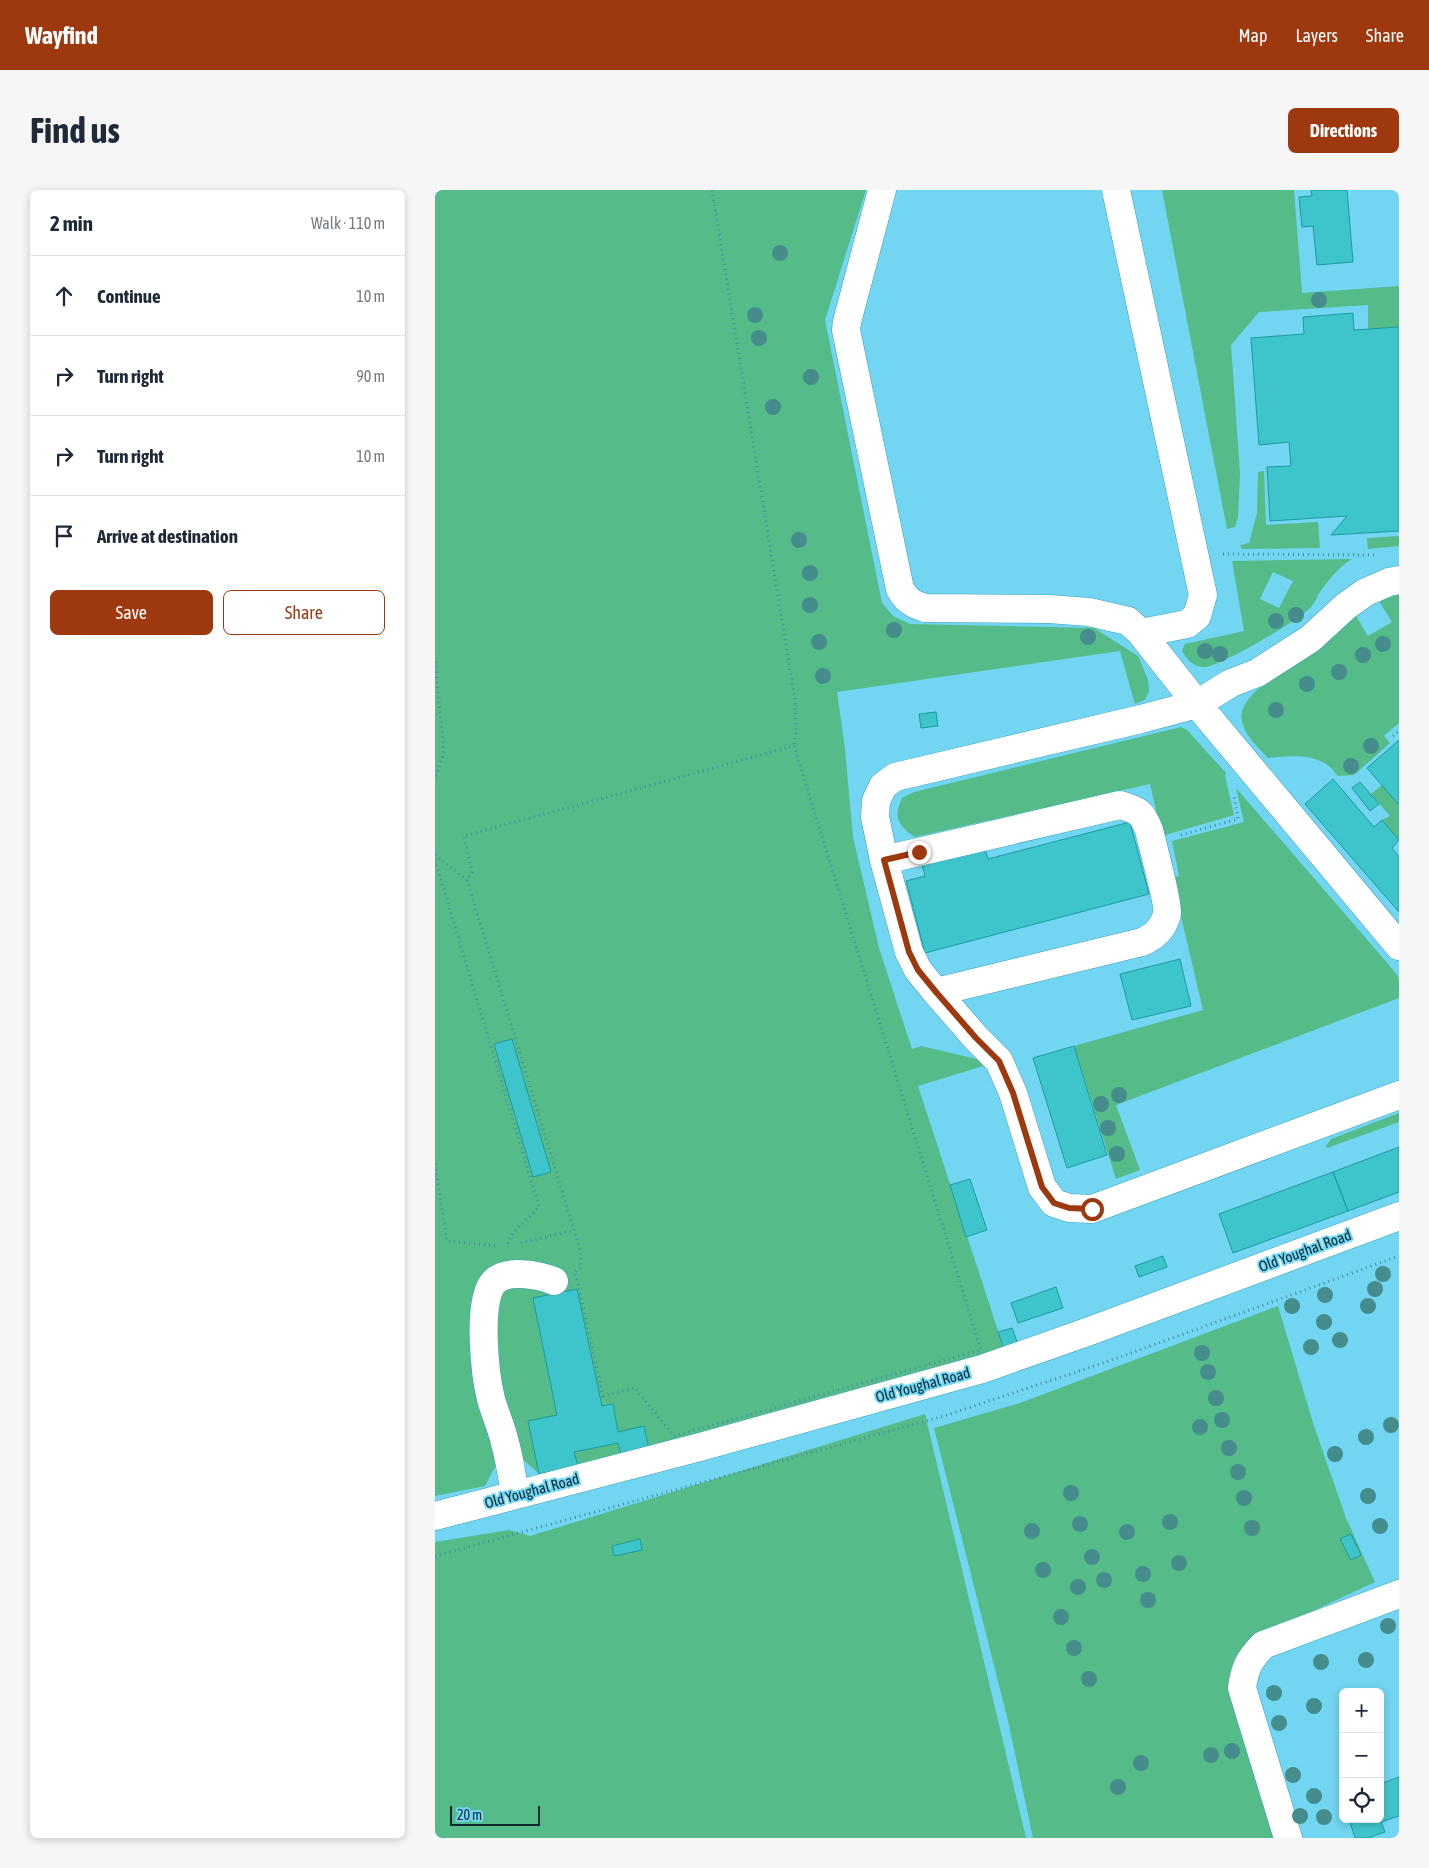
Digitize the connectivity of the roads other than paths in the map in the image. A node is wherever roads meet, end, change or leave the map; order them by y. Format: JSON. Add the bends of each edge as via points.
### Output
{"nodes":[{"id":1,"x":882,"y":190,"type":"edge"},
{"id":2,"x":1117,"y":190,"type":"edge"},
{"id":3,"x":1399,"y":580,"type":"edge"},
{"id":4,"x":1141,"y":633,"type":"junction"},
{"id":5,"x":1197,"y":704,"type":"junction"},
{"id":6,"x":884,"y":860,"type":"junction"},
{"id":7,"x":1399,"y":946,"type":"edge"},
{"id":8,"x":936,"y":992,"type":"junction"},
{"id":9,"x":1399,"y":1096,"type":"edge"},
{"id":10,"x":1399,"y":1216,"type":"edge"},
{"id":11,"x":554,"y":1281,"type":"dead end"},
{"id":12,"x":515,"y":1495,"type":"junction"},
{"id":13,"x":435,"y":1516,"type":"edge"},
{"id":14,"x":1399,"y":1594,"type":"edge"},
{"id":15,"x":1287,"y":1838,"type":"edge"}],
"edges":[{"from":1,"to":4,"type":"street","via":[[847,330],[904,597],[925,608],[1049,609],[1109,615],[1127,622]]},
{"from":2,"to":4,"type":"street","via":[[1203,595],[1197,616],[1187,624]]},
{"from":3,"to":5,"type":"street","via":[[1366,592],[1310,639]]},
{"from":4,"to":5,"type":"street"},
{"from":5,"to":6,"type":"street","via":[[895,777],[883,786],[876,801],[875,817]]},
{"from":5,"to":7,"type":"street"},
{"from":6,"to":8,"type":"street","via":[[909,952],[918,970]]},
{"from":6,"to":8,"type":"street","via":[[1120,805],[1137,810],[1145,819],[1168,912],[1155,937]]},
{"from":8,"to":9,"type":"street","via":[[999,1061],[1013,1093],[1042,1187],[1054,1203],[1069,1208],[1092,1209]]},
{"from":10,"to":12,"type":"street","name":"Old Youghal Road","via":[[982,1369]]},
{"from":11,"to":12,"type":"street","via":[[523,1274],[504,1276],[493,1283],[484,1305],[482,1328],[491,1398],[508,1455]]},
{"from":12,"to":13,"type":"street","name":"Old Youghal Road"},
{"from":14,"to":15,"type":"street","via":[[1263,1645],[1244,1670],[1243,1688]]}]}
